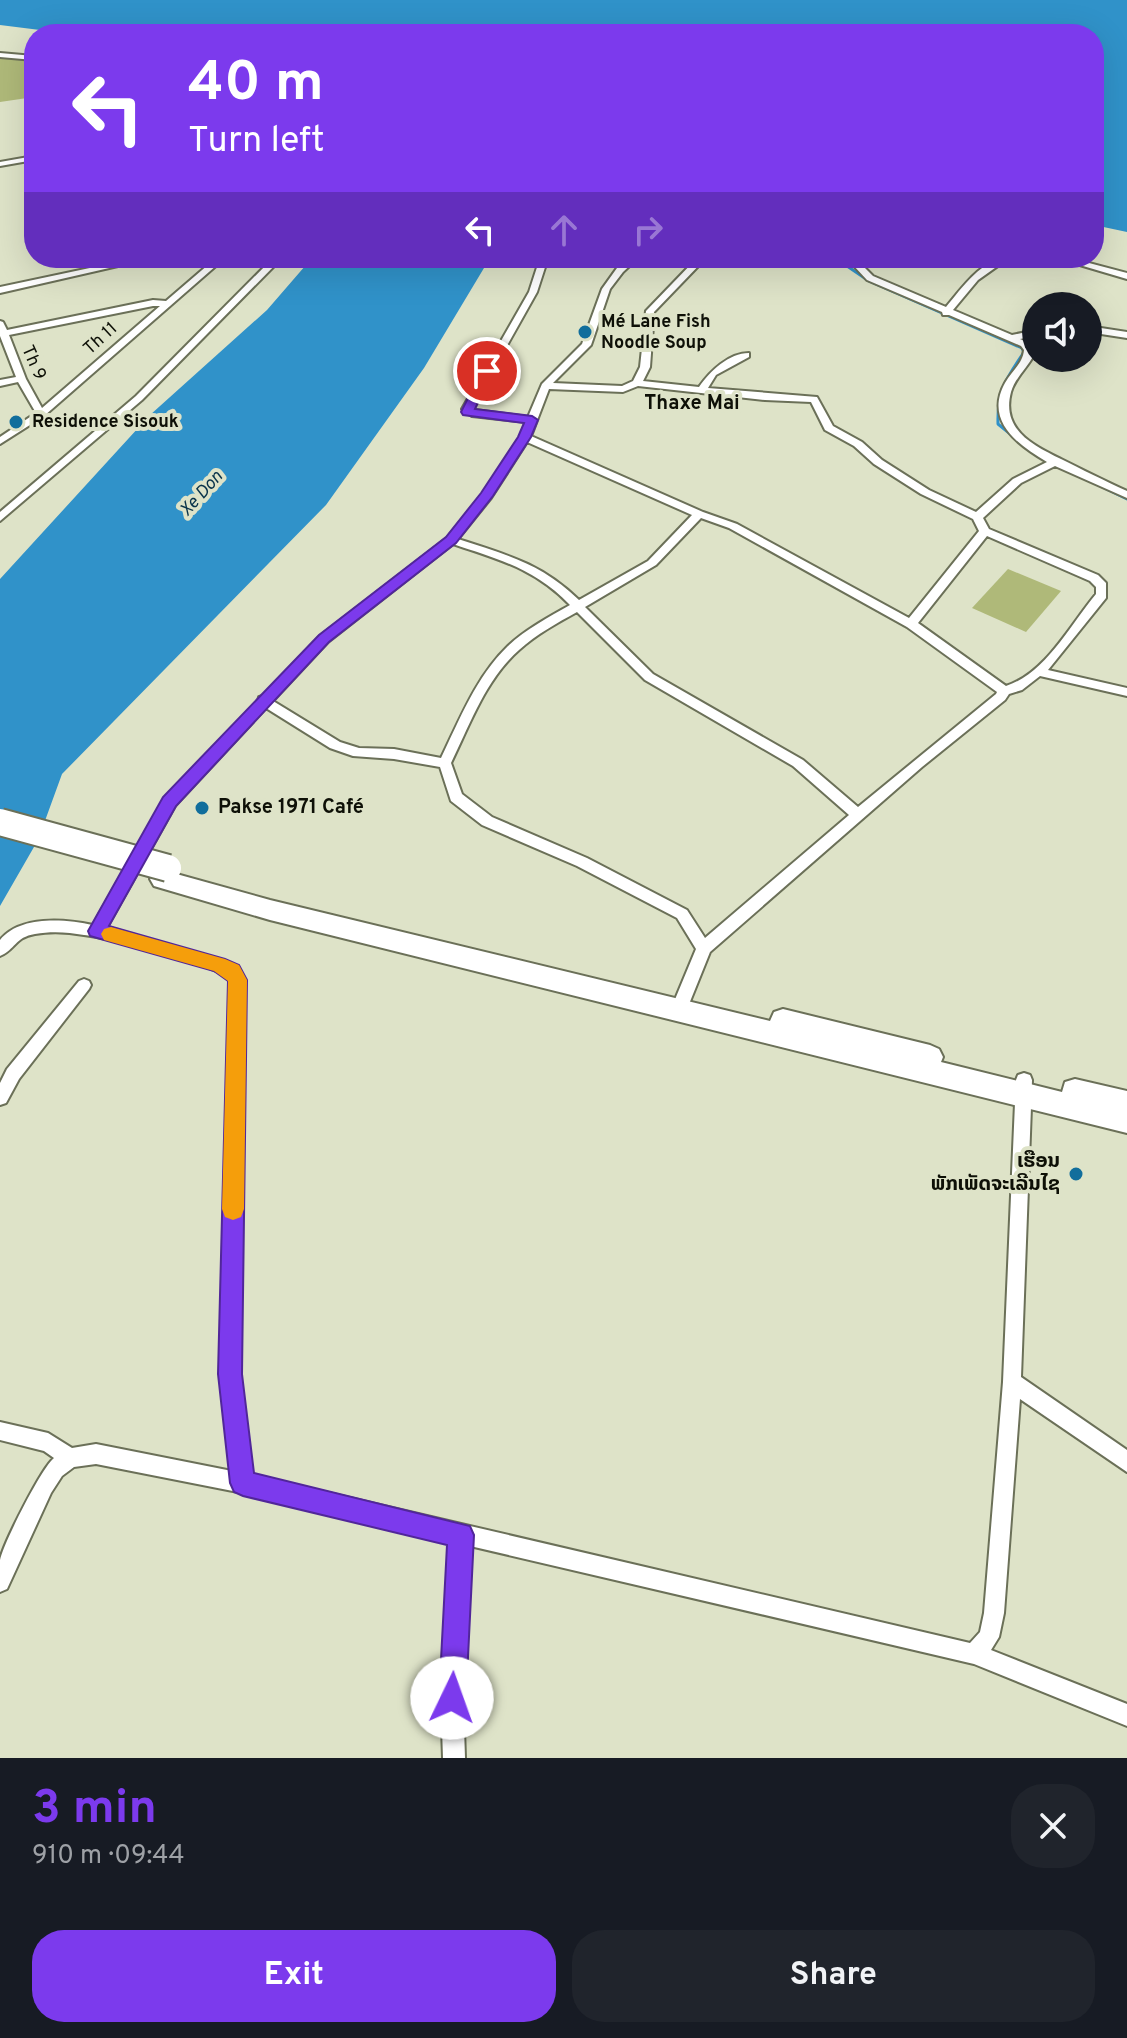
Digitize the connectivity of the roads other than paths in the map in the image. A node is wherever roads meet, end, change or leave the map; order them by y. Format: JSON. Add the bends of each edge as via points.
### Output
{"nodes":[{"id":1,"x":0,"y":55,"type":"edge"},
{"id":2,"x":24,"y":57,"type":"edge"},
{"id":3,"x":24,"y":160,"type":"edge"},
{"id":4,"x":0,"y":164,"type":"edge"},
{"id":5,"x":102,"y":268,"type":"edge"},
{"id":6,"x":209,"y":268,"type":"edge"},
{"id":7,"x":268,"y":268,"type":"edge"},
{"id":8,"x":541,"y":268,"type":"edge"},
{"id":9,"x":622,"y":268,"type":"edge"},
{"id":10,"x":692,"y":268,"type":"edge"},
{"id":11,"x":860,"y":268,"type":"edge"},
{"id":12,"x":990,"y":268,"type":"edge"},
{"id":13,"x":1097,"y":268,"type":"edge"},
{"id":14,"x":1127,"y":276,"type":"edge"},
{"id":15,"x":0,"y":290,"type":"edge"},
{"id":16,"x":165,"y":304,"type":"junction"},
{"id":17,"x":946,"y":313,"type":"junction"},
{"id":18,"x":2,"y":329,"type":"edge"},
{"id":19,"x":1102,"y":331,"type":"edge"},
{"id":20,"x":1127,"y":335,"type":"edge"},
{"id":21,"x":1022,"y":336,"type":"edge"},
{"id":22,"x":1011,"y":338,"type":"junction"},
{"id":23,"x":746,"y":355,"type":"dead end"},
{"id":24,"x":21,"y":379,"type":"junction"},
{"id":25,"x":0,"y":383,"type":"edge"},
{"id":26,"x":637,"y":383,"type":"junction"},
{"id":27,"x":545,"y":386,"type":"junction"},
{"id":28,"x":702,"y":390,"type":"junction"},
{"id":29,"x":41,"y":414,"type":"junction"},
{"id":30,"x":532,"y":420,"type":"junction"},
{"id":31,"x":4,"y":437,"type":"edge"},
{"id":32,"x":525,"y":437,"type":"junction"},
{"id":33,"x":1057,"y":461,"type":"junction"},
{"id":34,"x":1127,"y":495,"type":"edge"},
{"id":35,"x":699,"y":514,"type":"junction"},
{"id":36,"x":977,"y":517,"type":"junction"},
{"id":37,"x":0,"y":518,"type":"edge"},
{"id":38,"x":985,"y":531,"type":"junction"},
{"id":39,"x":451,"y":540,"type":"junction"},
{"id":40,"x":576,"y":606,"type":"junction"},
{"id":41,"x":911,"y":624,"type":"junction"},
{"id":42,"x":1039,"y":672,"type":"junction"},
{"id":43,"x":1004,"y":691,"type":"junction"},
{"id":44,"x":1127,"y":692,"type":"edge"},
{"id":45,"x":263,"y":700,"type":"junction"},
{"id":46,"x":445,"y":763,"type":"junction"},
{"id":47,"x":858,"y":815,"type":"junction"},
{"id":48,"x":0,"y":822,"type":"edge"},
{"id":49,"x":0,"y":837,"type":"edge"},
{"id":50,"x":165,"y":873,"type":"junction"},
{"id":51,"x":97,"y":931,"type":"junction"},
{"id":52,"x":704,"y":948,"type":"junction"},
{"id":53,"x":0,"y":950,"type":"edge"},
{"id":54,"x":84,"y":985,"type":"dead end"},
{"id":55,"x":681,"y":1002,"type":"junction"},
{"id":56,"x":1024,"y":1088,"type":"junction"},
{"id":57,"x":0,"y":1098,"type":"edge"},
{"id":58,"x":1127,"y":1103,"type":"edge"},
{"id":59,"x":1127,"y":1120,"type":"edge"},
{"id":60,"x":1012,"y":1382,"type":"junction"},
{"id":61,"x":0,"y":1431,"type":"edge"},
{"id":62,"x":70,"y":1458,"type":"junction"},
{"id":63,"x":1127,"y":1462,"type":"edge"},
{"id":64,"x":243,"y":1483,"type":"junction"},
{"id":65,"x":461,"y":1535,"type":"junction"},
{"id":66,"x":0,"y":1582,"type":"edge"},
{"id":67,"x":974,"y":1654,"type":"junction"},
{"id":68,"x":1127,"y":1715,"type":"edge"},
{"id":69,"x":454,"y":1758,"type":"edge"}],
"edges":[{"from":1,"to":2,"type":"street"},
{"from":3,"to":4,"type":"street"},
{"from":5,"to":15,"type":"street"},
{"from":6,"to":16,"type":"street","name":"Th 11"},
{"from":7,"to":37,"type":"street","via":[[139,398]]},
{"from":8,"to":30,"type":"street","via":[[533,292],[467,409]]},
{"from":9,"to":27,"type":"street","via":[[598,303],[586,345]]},
{"from":10,"to":26,"type":"street","via":[[650,311],[645,367]]},
{"from":11,"to":17,"type":"street","via":[[870,278]]},
{"from":12,"to":17,"type":"street"},
{"from":13,"to":14,"type":"street"},
{"from":16,"to":18,"type":"street"},
{"from":16,"to":29,"type":"street","name":"Th 11"},
{"from":17,"to":22,"type":"street"},
{"from":18,"to":24,"type":"street","name":"Th 9"},
{"from":19,"to":20,"type":"street"},
{"from":21,"to":22,"type":"street"},
{"from":22,"to":33,"type":"street","via":[[1024,344],[1029,355],[1008,388],[1006,418],[1023,440]]},
{"from":23,"to":28,"type":"street","via":[[713,373]]},
{"from":24,"to":25,"type":"street"},
{"from":24,"to":29,"type":"street","name":"Th 9"},
{"from":26,"to":27,"type":"street","via":[[623,389]]},
{"from":26,"to":28,"type":"street"},
{"from":27,"to":30,"type":"street"},
{"from":28,"to":36,"type":"street","via":[[814,399],[829,428],[925,492]]},
{"from":29,"to":31,"type":"street","name":"Th 11"},
{"from":30,"to":32,"type":"street"},
{"from":32,"to":35,"type":"street"},
{"from":32,"to":39,"type":"street"},
{"from":33,"to":34,"type":"street"},
{"from":33,"to":36,"type":"street","via":[[1017,481]]},
{"from":35,"to":40,"type":"street","via":[[652,563]]},
{"from":35,"to":41,"type":"street","via":[[733,526]]},
{"from":36,"to":38,"type":"street"},
{"from":38,"to":41,"type":"street"},
{"from":38,"to":42,"type":"street","via":[[1102,586],[1102,595]]},
{"from":39,"to":40,"type":"street","via":[[523,564],[559,587]]},
{"from":39,"to":45,"type":"street","via":[[324,639]]},
{"from":40,"to":46,"type":"street","via":[[538,629],[495,668]]},
{"from":40,"to":47,"type":"street","via":[[649,677],[798,763]]},
{"from":41,"to":43,"type":"street"},
{"from":42,"to":43,"type":"street"},
{"from":42,"to":44,"type":"street"},
{"from":43,"to":47,"type":"street"},
{"from":45,"to":46,"type":"street","via":[[335,745],[358,753]]},
{"from":45,"to":51,"type":"street","via":[[170,802]]},
{"from":46,"to":52,"type":"street","via":[[456,797],[487,821],[682,914]]},
{"from":47,"to":52,"type":"street"},
{"from":48,"to":50,"type":"highway","bridge":true},
{"from":49,"to":50,"type":"highway"},
{"from":50,"to":55,"type":"highway","via":[[270,910]]},
{"from":51,"to":53,"type":"street","via":[[37,927],[12,936]]},
{"from":51,"to":64,"type":"street","via":[[218,965],[237,980],[230,1374]]},
{"from":52,"to":55,"type":"street"},
{"from":54,"to":57,"type":"street"},
{"from":55,"to":56,"type":"highway"},
{"from":56,"to":58,"type":"highway"},
{"from":56,"to":59,"type":"highway"},
{"from":56,"to":60,"type":"street"},
{"from":60,"to":63,"type":"street"},
{"from":60,"to":67,"type":"street","via":[[994,1613],[989,1637]]},
{"from":61,"to":62,"type":"street","via":[[48,1443]]},
{"from":62,"to":64,"type":"street","via":[[96,1454]]},
{"from":62,"to":66,"type":"street","via":[[44,1486]]},
{"from":64,"to":65,"type":"street"},
{"from":65,"to":67,"type":"street"},
{"from":65,"to":69,"type":"street"},
{"from":67,"to":68,"type":"street"}]}
